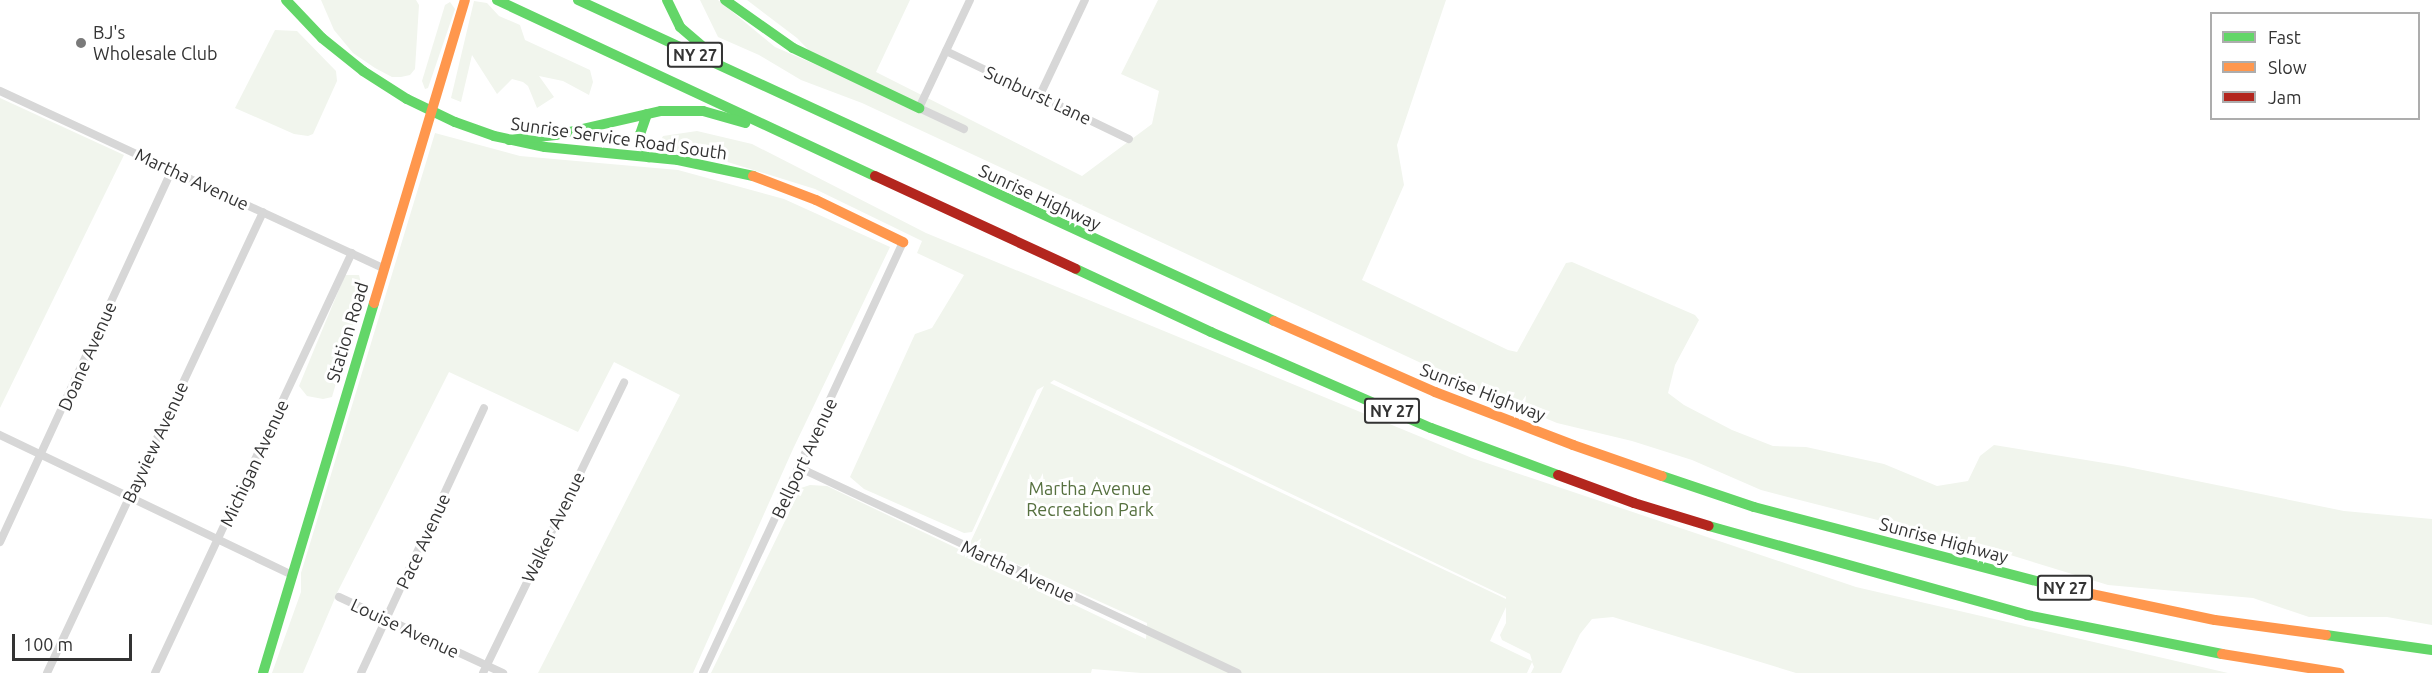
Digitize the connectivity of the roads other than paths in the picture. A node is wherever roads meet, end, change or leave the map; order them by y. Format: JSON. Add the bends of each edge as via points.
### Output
{"nodes":[{"id":1,"x":286,"y":0,"type":"edge"},
{"id":2,"x":465,"y":0,"type":"edge"},
{"id":3,"x":497,"y":0,"type":"edge"},
{"id":4,"x":578,"y":0,"type":"edge"},
{"id":5,"x":667,"y":0,"type":"edge"},
{"id":6,"x":725,"y":0,"type":"edge"},
{"id":7,"x":970,"y":0,"type":"edge"},
{"id":8,"x":1085,"y":0,"type":"edge"},
{"id":9,"x":946,"y":51,"type":"junction"},
{"id":10,"x":0,"y":91,"type":"edge"},
{"id":11,"x":1040,"y":95,"type":"junction"},
{"id":12,"x":919,"y":108,"type":"junction"},
{"id":13,"x":430,"y":111,"type":"junction"},
{"id":14,"x":813,"y":111,"type":"junction"},
{"id":15,"x":647,"y":114,"type":"junction"},
{"id":16,"x":964,"y":129,"type":"dead end"},
{"id":17,"x":1129,"y":139,"type":"dead end"},
{"id":18,"x":509,"y":140,"type":"junction"},
{"id":19,"x":834,"y":156,"type":"junction"},
{"id":20,"x":649,"y":157,"type":"junction"},
{"id":21,"x":172,"y":170,"type":"junction"},
{"id":22,"x":263,"y":212,"type":"junction"},
{"id":23,"x":903,"y":242,"type":"joint"},
{"id":24,"x":352,"y":253,"type":"junction"},
{"id":25,"x":383,"y":268,"type":"junction"},
{"id":26,"x":624,"y":382,"type":"dead end"},
{"id":27,"x":483,"y":408,"type":"dead end"},
{"id":28,"x":0,"y":435,"type":"edge"},
{"id":29,"x":42,"y":455,"type":"junction"},
{"id":30,"x":800,"y":468,"type":"junction"},
{"id":31,"x":128,"y":498,"type":"junction"},
{"id":32,"x":219,"y":539,"type":"junction"},
{"id":33,"x":0,"y":542,"type":"edge"},
{"id":34,"x":292,"y":576,"type":"junction"},
{"id":35,"x":339,"y":597,"type":"dead end"},
{"id":36,"x":387,"y":619,"type":"junction"},
{"id":37,"x":2432,"y":650,"type":"edge"},
{"id":38,"x":485,"y":669,"type":"edge"},
{"id":39,"x":47,"y":673,"type":"edge"},
{"id":40,"x":156,"y":673,"type":"edge"},
{"id":41,"x":263,"y":673,"type":"edge"},
{"id":42,"x":361,"y":673,"type":"edge"},
{"id":43,"x":502,"y":673,"type":"edge"},
{"id":44,"x":703,"y":673,"type":"edge"},
{"id":45,"x":1237,"y":673,"type":"edge"},
{"id":46,"x":2339,"y":673,"type":"edge"}],
"edges":[{"from":1,"to":13,"type":"main road","name":"Sunrise Service Road South","via":[[349,61]]},
{"from":2,"to":13,"type":"main road","name":"Station Road"},
{"from":3,"to":19,"type":"main road","number":"NY 27"},
{"from":4,"to":14,"type":"main road","name":"Sunrise Highway","number":"NY 27"},
{"from":5,"to":14,"type":"main road","via":[[680,27],[706,51]]},
{"from":6,"to":12,"type":"main road","via":[[793,48]]},
{"from":7,"to":9,"type":"street"},
{"from":8,"to":11,"type":"street"},
{"from":9,"to":11,"type":"street","name":"Sunburst Lane"},
{"from":9,"to":12,"type":"street"},
{"from":10,"to":21,"type":"street","name":"Martha Avenue"},
{"from":11,"to":17,"type":"street","name":"Sunburst Lane"},
{"from":12,"to":16,"type":"street"},
{"from":13,"to":18,"type":"main road","name":"Sunrise Service Road South"},
{"from":13,"to":25,"type":"main road","name":"Station Road"},
{"from":14,"to":37,"type":"main road","name":"Sunrise Highway","number":"NY 27","via":[[1435,393],[1754,507],[2072,590],[2214,620]]},
{"from":15,"to":18,"type":"main road","via":[[556,135]]},
{"from":15,"to":19,"type":"main road","via":[[690,110],[717,114]]},
{"from":15,"to":20,"type":"main road","via":[[640,134]]},
{"from":18,"to":20,"type":"main road","name":"Sunrise Service Road South"},
{"from":19,"to":46,"type":"main road","number":"NY 27","via":[[1211,333],[1431,428],[1634,503],[2027,615]]},
{"from":20,"to":23,"type":"main road","name":"Sunrise Service Road South","via":[[705,164],[770,182]]},
{"from":21,"to":22,"type":"street","name":"Martha Avenue"},
{"from":21,"to":29,"type":"street","name":"Doane Avenue"},
{"from":22,"to":24,"type":"street","name":"Martha Avenue"},
{"from":22,"to":31,"type":"street","name":"Bayview Avenue"},
{"from":23,"to":30,"type":"street","name":"Bellport Avenue"},
{"from":24,"to":25,"type":"street","name":"Martha Avenue"},
{"from":24,"to":32,"type":"street","name":"Michigan Avenue"},
{"from":25,"to":34,"type":"main road","name":"Station Road"},
{"from":26,"to":38,"type":"street","name":"Walker Avenue"},
{"from":27,"to":36,"type":"street","name":"Pace Avenue"},
{"from":28,"to":29,"type":"street"},
{"from":29,"to":31,"type":"street"},
{"from":29,"to":33,"type":"street","name":"Doane Avenue"},
{"from":30,"to":44,"type":"street","name":"Bellport Avenue"},
{"from":30,"to":45,"type":"street","name":"Martha Avenue"},
{"from":31,"to":32,"type":"street"},
{"from":31,"to":39,"type":"street","name":"Bayview Avenue"},
{"from":32,"to":34,"type":"street"},
{"from":32,"to":40,"type":"street","name":"Michigan Avenue"},
{"from":34,"to":41,"type":"main road","name":"Station Road"},
{"from":35,"to":36,"type":"street","name":"Louise Avenue"},
{"from":36,"to":38,"type":"street","name":"Louise Avenue"},
{"from":36,"to":42,"type":"street","name":"Pace Avenue"},
{"from":38,"to":43,"type":"street","name":"Louise Avenue"}]}
